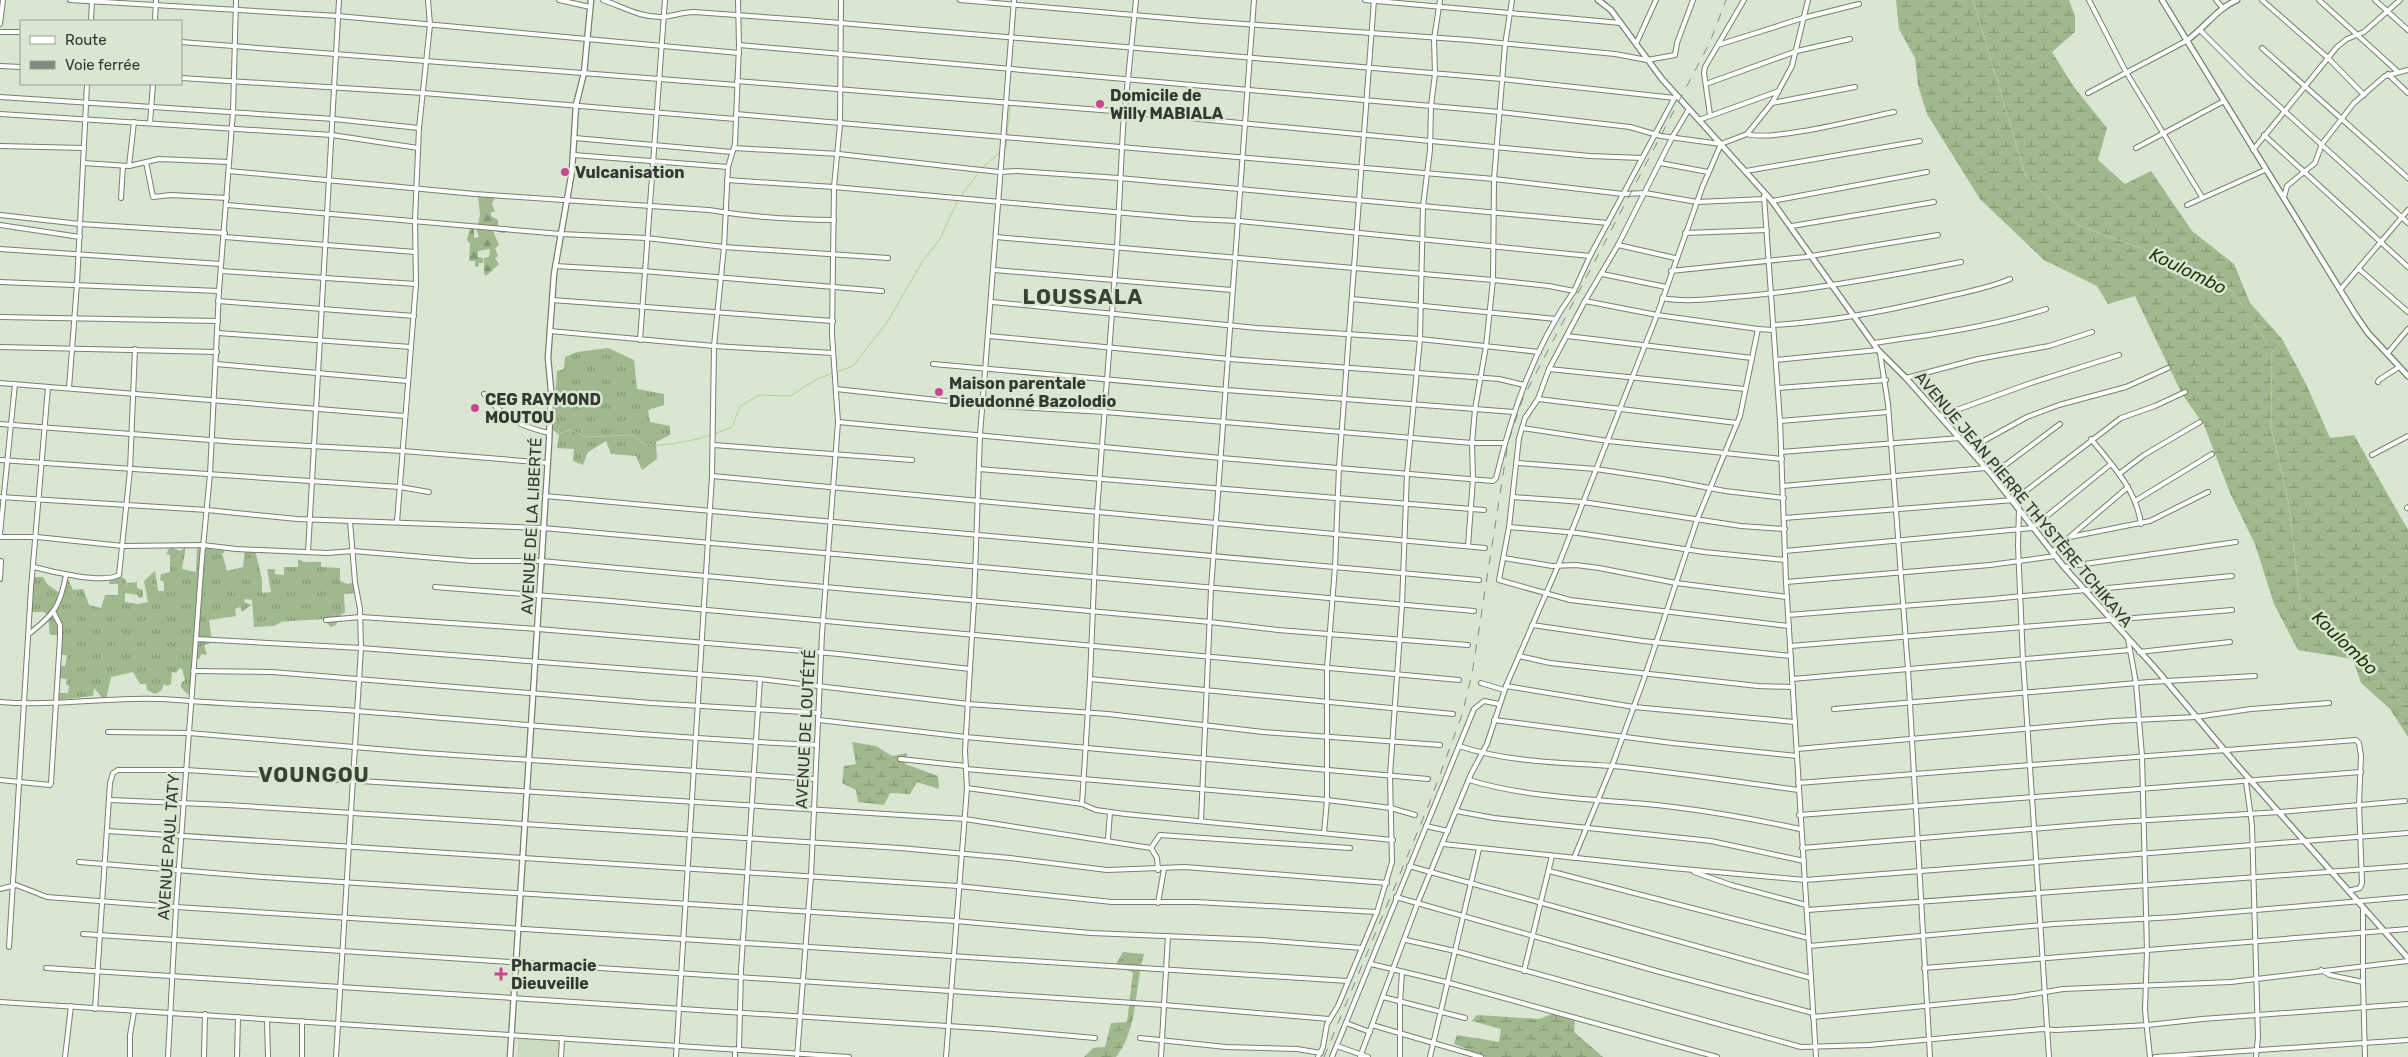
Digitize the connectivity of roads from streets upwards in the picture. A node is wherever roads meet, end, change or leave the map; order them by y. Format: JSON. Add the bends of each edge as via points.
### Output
{"nodes":[{"id":1,"x":3,"y":0,"type":"edge"},
{"id":2,"x":70,"y":0,"type":"edge"},
{"id":3,"x":236,"y":0,"type":"edge"},
{"id":4,"x":339,"y":0,"type":"edge"},
{"id":5,"x":428,"y":0,"type":"edge"},
{"id":6,"x":559,"y":0,"type":"edge"},
{"id":7,"x":591,"y":0,"type":"edge"},
{"id":8,"x":603,"y":0,"type":"edge"},
{"id":9,"x":665,"y":0,"type":"edge"},
{"id":10,"x":738,"y":0,"type":"edge"},
{"id":11,"x":841,"y":0,"type":"edge"},
{"id":12,"x":960,"y":0,"type":"edge"},
{"id":13,"x":1136,"y":0,"type":"edge"},
{"id":14,"x":1254,"y":0,"type":"edge"},
{"id":15,"x":1365,"y":0,"type":"edge"},
{"id":16,"x":1374,"y":0,"type":"edge"},
{"id":17,"x":1440,"y":0,"type":"edge"},
{"id":18,"x":1512,"y":0,"type":"edge"},
{"id":19,"x":1598,"y":0,"type":"edge"},
{"id":20,"x":1656,"y":0,"type":"edge"},
{"id":21,"x":1693,"y":0,"type":"edge"},
{"id":22,"x":1750,"y":0,"type":"edge"},
{"id":23,"x":1808,"y":0,"type":"edge"},
{"id":24,"x":2088,"y":0,"type":"edge"},
{"id":25,"x":2162,"y":0,"type":"edge"},
{"id":26,"x":2216,"y":0,"type":"edge"},
{"id":27,"x":2237,"y":0,"type":"edge"},
{"id":28,"x":2262,"y":0,"type":"edge"},
{"id":29,"x":2319,"y":0,"type":"edge"},
{"id":30,"x":2375,"y":0,"type":"edge"},
{"id":31,"x":2400,"y":0,"type":"edge"},
{"id":32,"x":92,"y":1,"type":"edge"},
{"id":33,"x":1744,"y":1,"type":"edge"},
{"id":34,"x":156,"y":2,"type":"edge"},
{"id":35,"x":1014,"y":2,"type":"edge"},
{"id":36,"x":1859,"y":4,"type":"dead end"},
{"id":37,"x":1439,"y":6,"type":"junction"},
{"id":38,"x":590,"y":7,"type":"junction"},
{"id":39,"x":2222,"y":7,"type":"junction"},
{"id":40,"x":2387,"y":10,"type":"junction"},
{"id":41,"x":236,"y":11,"type":"junction"},
{"id":42,"x":1509,"y":12,"type":"junction"},
{"id":43,"x":1135,"y":14,"type":"junction"},
{"id":44,"x":338,"y":16,"type":"junction"},
{"id":45,"x":738,"y":16,"type":"junction"},
{"id":46,"x":663,"y":17,"type":"junction"},
{"id":47,"x":1803,"y":18,"type":"junction"},
{"id":48,"x":91,"y":20,"type":"edge"},
{"id":49,"x":155,"y":20,"type":"edge"},
{"id":50,"x":841,"y":23,"type":"junction"},
{"id":51,"x":1621,"y":23,"type":"junction"},
{"id":52,"x":0,"y":24,"type":"edge"},
{"id":53,"x":430,"y":25,"type":"junction"},
{"id":54,"x":1252,"y":25,"type":"junction"},
{"id":55,"x":2408,"y":30,"type":"edge"},
{"id":56,"x":2201,"y":31,"type":"junction"},
{"id":57,"x":0,"y":32,"type":"edge"},
{"id":58,"x":20,"y":32,"type":"edge"},
{"id":59,"x":1372,"y":34,"type":"junction"},
{"id":60,"x":2357,"y":35,"type":"junction"},
{"id":61,"x":1012,"y":37,"type":"junction"},
{"id":62,"x":588,"y":39,"type":"junction"},
{"id":63,"x":1434,"y":39,"type":"junction"},
{"id":64,"x":1850,"y":39,"type":"dead end"},
{"id":65,"x":2186,"y":41,"type":"junction"},
{"id":66,"x":182,"y":42,"type":"edge"},
{"id":67,"x":1636,"y":44,"type":"junction"},
{"id":68,"x":739,"y":45,"type":"junction"},
{"id":69,"x":1505,"y":45,"type":"junction"},
{"id":70,"x":1718,"y":45,"type":"junction"},
{"id":71,"x":235,"y":46,"type":"junction"},
{"id":72,"x":662,"y":47,"type":"junction"},
{"id":73,"x":2262,"y":48,"type":"dead end"},
{"id":74,"x":1131,"y":49,"type":"junction"},
{"id":75,"x":1797,"y":50,"type":"junction"},
{"id":76,"x":739,"y":53,"type":"junction"},
{"id":77,"x":337,"y":54,"type":"junction"},
{"id":78,"x":841,"y":54,"type":"junction"},
{"id":79,"x":2328,"y":58,"type":"junction"},
{"id":80,"x":1250,"y":59,"type":"junction"},
{"id":81,"x":1647,"y":60,"type":"junction"},
{"id":82,"x":428,"y":61,"type":"junction"},
{"id":83,"x":0,"y":66,"type":"edge"},
{"id":84,"x":20,"y":67,"type":"edge"},
{"id":85,"x":1370,"y":68,"type":"junction"},
{"id":86,"x":1008,"y":70,"type":"junction"},
{"id":87,"x":2408,"y":70,"type":"edge"},
{"id":88,"x":2397,"y":71,"type":"junction"},
{"id":89,"x":2126,"y":72,"type":"junction"},
{"id":90,"x":584,"y":73,"type":"junction"},
{"id":91,"x":1435,"y":74,"type":"junction"},
{"id":92,"x":2388,"y":74,"type":"junction"},
{"id":93,"x":182,"y":78,"type":"edge"},
{"id":94,"x":658,"y":79,"type":"junction"},
{"id":95,"x":1128,"y":79,"type":"junction"},
{"id":96,"x":1502,"y":79,"type":"junction"},
{"id":97,"x":234,"y":80,"type":"junction"},
{"id":98,"x":737,"y":83,"type":"junction"},
{"id":99,"x":1706,"y":84,"type":"junction"},
{"id":100,"x":87,"y":85,"type":"edge"},
{"id":101,"x":153,"y":85,"type":"edge"},
{"id":102,"x":2305,"y":86,"type":"junction"},
{"id":103,"x":335,"y":87,"type":"junction"},
{"id":104,"x":1855,"y":87,"type":"dead end"},
{"id":105,"x":840,"y":90,"type":"junction"},
{"id":106,"x":1248,"y":90,"type":"junction"},
{"id":107,"x":1779,"y":91,"type":"junction"},
{"id":108,"x":423,"y":93,"type":"junction"},
{"id":109,"x":2088,"y":93,"type":"dead end"},
{"id":110,"x":2408,"y":93,"type":"edge"},
{"id":111,"x":2364,"y":95,"type":"junction"},
{"id":112,"x":1676,"y":96,"type":"junction"},
{"id":113,"x":0,"y":97,"type":"edge"},
{"id":114,"x":1367,"y":100,"type":"junction"},
{"id":115,"x":1006,"y":102,"type":"junction"},
{"id":116,"x":2224,"y":102,"type":"junction"},
{"id":117,"x":1772,"y":103,"type":"junction"},
{"id":118,"x":85,"y":104,"type":"junction"},
{"id":119,"x":576,"y":105,"type":"junction"},
{"id":120,"x":1431,"y":106,"type":"junction"},
{"id":121,"x":152,"y":108,"type":"junction"},
{"id":122,"x":1690,"y":109,"type":"junction"},
{"id":123,"x":2284,"y":110,"type":"junction"},
{"id":124,"x":658,"y":111,"type":"junction"},
{"id":125,"x":233,"y":112,"type":"junction"},
{"id":126,"x":1124,"y":112,"type":"junction"},
{"id":127,"x":1500,"y":112,"type":"junction"},
{"id":128,"x":1894,"y":112,"type":"dead end"},
{"id":129,"x":0,"y":114,"type":"edge"},
{"id":130,"x":1710,"y":115,"type":"junction"},
{"id":131,"x":736,"y":116,"type":"junction"},
{"id":132,"x":85,"y":118,"type":"junction"},
{"id":133,"x":2342,"y":118,"type":"junction"},
{"id":134,"x":334,"y":119,"type":"junction"},
{"id":135,"x":1699,"y":120,"type":"junction"},
{"id":136,"x":134,"y":122,"type":"junction"},
{"id":137,"x":150,"y":123,"type":"junction"},
{"id":138,"x":840,"y":124,"type":"junction"},
{"id":139,"x":1246,"y":124,"type":"junction"},
{"id":140,"x":419,"y":128,"type":"junction"},
{"id":141,"x":231,"y":129,"type":"junction"},
{"id":142,"x":1363,"y":134,"type":"junction"},
{"id":143,"x":1747,"y":134,"type":"junction"},
{"id":144,"x":2165,"y":134,"type":"junction"},
{"id":145,"x":1656,"y":135,"type":"junction"},
{"id":146,"x":2264,"y":135,"type":"junction"},
{"id":147,"x":332,"y":136,"type":"junction"},
{"id":148,"x":1003,"y":136,"type":"junction"},
{"id":149,"x":1673,"y":136,"type":"junction"},
{"id":150,"x":575,"y":138,"type":"junction"},
{"id":151,"x":1431,"y":139,"type":"junction"},
{"id":152,"x":1920,"y":141,"type":"dead end"},
{"id":153,"x":653,"y":144,"type":"junction"},
{"id":154,"x":1721,"y":144,"type":"junction"},
{"id":155,"x":2322,"y":144,"type":"junction"},
{"id":156,"x":0,"y":146,"type":"edge"},
{"id":157,"x":1122,"y":147,"type":"junction"},
{"id":158,"x":1498,"y":147,"type":"junction"},
{"id":159,"x":84,"y":148,"type":"junction"},
{"id":160,"x":418,"y":148,"type":"junction"},
{"id":161,"x":734,"y":148,"type":"junction"},
{"id":162,"x":2136,"y":148,"type":"dead end"},
{"id":163,"x":2253,"y":150,"type":"junction"},
{"id":164,"x":732,"y":152,"type":"junction"},
{"id":165,"x":839,"y":154,"type":"junction"},
{"id":166,"x":574,"y":155,"type":"junction"},
{"id":167,"x":1244,"y":158,"type":"junction"},
{"id":168,"x":1642,"y":158,"type":"junction"},
{"id":169,"x":651,"y":161,"type":"junction"},
{"id":170,"x":146,"y":162,"type":"junction"},
{"id":171,"x":229,"y":162,"type":"junction"},
{"id":172,"x":83,"y":163,"type":"junction"},
{"id":173,"x":1660,"y":163,"type":"junction"},
{"id":174,"x":123,"y":166,"type":"junction"},
{"id":175,"x":129,"y":166,"type":"junction"},
{"id":176,"x":728,"y":167,"type":"junction"},
{"id":177,"x":1361,"y":168,"type":"junction"},
{"id":178,"x":1746,"y":170,"type":"junction"},
{"id":179,"x":2265,"y":170,"type":"junction"},
{"id":180,"x":229,"y":171,"type":"junction"},
{"id":181,"x":999,"y":172,"type":"junction"},
{"id":182,"x":1708,"y":172,"type":"junction"},
{"id":183,"x":1928,"y":172,"type":"dead end"},
{"id":184,"x":2306,"y":172,"type":"junction"},
{"id":185,"x":1426,"y":174,"type":"junction"},
{"id":186,"x":1120,"y":178,"type":"junction"},
{"id":187,"x":2408,"y":178,"type":"edge"},
{"id":188,"x":1494,"y":179,"type":"junction"},
{"id":189,"x":727,"y":180,"type":"junction"},
{"id":190,"x":331,"y":181,"type":"junction"},
{"id":191,"x":417,"y":188,"type":"junction"},
{"id":192,"x":834,"y":188,"type":"junction"},
{"id":193,"x":1242,"y":190,"type":"junction"},
{"id":194,"x":1763,"y":191,"type":"junction"},
{"id":195,"x":1644,"y":193,"type":"junction"},
{"id":196,"x":1623,"y":194,"type":"junction"},
{"id":197,"x":2202,"y":197,"type":"junction"},
{"id":198,"x":121,"y":198,"type":"dead end"},
{"id":199,"x":227,"y":198,"type":"junction"},
{"id":200,"x":1764,"y":198,"type":"junction"},
{"id":201,"x":1358,"y":200,"type":"junction"},
{"id":202,"x":2283,"y":200,"type":"junction"},
{"id":203,"x":566,"y":201,"type":"junction"},
{"id":204,"x":998,"y":201,"type":"junction"},
{"id":205,"x":1772,"y":201,"type":"junction"},
{"id":206,"x":1697,"y":202,"type":"junction"},
{"id":207,"x":1934,"y":202,"type":"dead end"},
{"id":208,"x":226,"y":205,"type":"junction"},
{"id":209,"x":648,"y":206,"type":"junction"},
{"id":210,"x":1423,"y":206,"type":"junction"},
{"id":211,"x":2187,"y":206,"type":"dead end"},
{"id":212,"x":2408,"y":210,"type":"edge"},
{"id":213,"x":328,"y":212,"type":"junction"},
{"id":214,"x":1119,"y":212,"type":"junction"},
{"id":215,"x":1494,"y":213,"type":"junction"},
{"id":216,"x":726,"y":214,"type":"junction"},
{"id":217,"x":0,"y":215,"type":"edge"},
{"id":218,"x":2402,"y":218,"type":"junction"},
{"id":219,"x":415,"y":220,"type":"junction"},
{"id":220,"x":834,"y":220,"type":"junction"},
{"id":221,"x":1239,"y":221,"type":"junction"},
{"id":222,"x":1608,"y":223,"type":"junction"},
{"id":223,"x":2408,"y":223,"type":"edge"},
{"id":224,"x":80,"y":224,"type":"junction"},
{"id":225,"x":0,"y":225,"type":"edge"},
{"id":226,"x":1792,"y":226,"type":"junction"},
{"id":227,"x":1767,"y":230,"type":"junction"},
{"id":228,"x":1685,"y":233,"type":"junction"},
{"id":229,"x":561,"y":234,"type":"junction"},
{"id":230,"x":1357,"y":234,"type":"junction"},
{"id":231,"x":225,"y":235,"type":"junction"},
{"id":232,"x":1938,"y":235,"type":"dead end"},
{"id":233,"x":80,"y":237,"type":"junction"},
{"id":234,"x":996,"y":237,"type":"junction"},
{"id":235,"x":646,"y":238,"type":"junction"},
{"id":236,"x":1424,"y":241,"type":"junction"},
{"id":237,"x":2380,"y":243,"type":"junction"},
{"id":238,"x":326,"y":245,"type":"junction"},
{"id":239,"x":1492,"y":245,"type":"junction"},
{"id":240,"x":1618,"y":245,"type":"junction"},
{"id":241,"x":724,"y":247,"type":"junction"},
{"id":242,"x":1117,"y":247,"type":"junction"},
{"id":243,"x":0,"y":249,"type":"edge"},
{"id":244,"x":415,"y":252,"type":"junction"},
{"id":245,"x":834,"y":253,"type":"junction"},
{"id":246,"x":78,"y":255,"type":"junction"},
{"id":247,"x":1235,"y":256,"type":"junction"},
{"id":248,"x":1590,"y":256,"type":"junction"},
{"id":249,"x":1813,"y":256,"type":"junction"},
{"id":250,"x":888,"y":258,"type":"dead end"},
{"id":251,"x":1676,"y":258,"type":"junction"},
{"id":252,"x":1768,"y":261,"type":"junction"},
{"id":253,"x":1961,"y":262,"type":"dead end"},
{"id":254,"x":221,"y":264,"type":"junction"},
{"id":255,"x":556,"y":266,"type":"junction"},
{"id":256,"x":1354,"y":267,"type":"junction"},
{"id":257,"x":2408,"y":267,"type":"edge"},
{"id":258,"x":2359,"y":269,"type":"junction"},
{"id":259,"x":994,"y":270,"type":"junction"},
{"id":260,"x":644,"y":271,"type":"junction"},
{"id":261,"x":1671,"y":271,"type":"junction"},
{"id":262,"x":221,"y":272,"type":"junction"},
{"id":263,"x":1602,"y":274,"type":"junction"},
{"id":264,"x":1423,"y":275,"type":"junction"},
{"id":265,"x":324,"y":277,"type":"junction"},
{"id":266,"x":720,"y":279,"type":"junction"},
{"id":267,"x":1114,"y":279,"type":"junction"},
{"id":268,"x":2010,"y":279,"type":"dead end"},
{"id":269,"x":1493,"y":280,"type":"junction"},
{"id":270,"x":0,"y":282,"type":"edge"},
{"id":271,"x":77,"y":284,"type":"junction"},
{"id":272,"x":416,"y":284,"type":"junction"},
{"id":273,"x":1832,"y":286,"type":"junction"},
{"id":274,"x":1666,"y":287,"type":"junction"},
{"id":275,"x":834,"y":288,"type":"junction"},
{"id":276,"x":1232,"y":290,"type":"junction"},
{"id":277,"x":2340,"y":290,"type":"junction"},
{"id":278,"x":219,"y":291,"type":"junction"},
{"id":279,"x":882,"y":291,"type":"dead end"},
{"id":280,"x":1574,"y":291,"type":"junction"},
{"id":281,"x":1771,"y":294,"type":"junction"},
{"id":282,"x":1662,"y":298,"type":"junction"},
{"id":283,"x":1352,"y":299,"type":"junction"},
{"id":284,"x":552,"y":300,"type":"junction"},
{"id":285,"x":218,"y":301,"type":"junction"},
{"id":286,"x":1584,"y":301,"type":"junction"},
{"id":287,"x":992,"y":302,"type":"junction"},
{"id":288,"x":1421,"y":306,"type":"junction"},
{"id":289,"x":642,"y":307,"type":"junction"},
{"id":290,"x":322,"y":309,"type":"junction"},
{"id":291,"x":2046,"y":309,"type":"dead end"},
{"id":292,"x":718,"y":311,"type":"junction"},
{"id":293,"x":1111,"y":312,"type":"junction"},
{"id":294,"x":1489,"y":312,"type":"junction"},
{"id":295,"x":2408,"y":312,"type":"edge"},
{"id":296,"x":1657,"y":315,"type":"junction"},
{"id":297,"x":0,"y":316,"type":"edge"},
{"id":298,"x":414,"y":316,"type":"junction"},
{"id":299,"x":1854,"y":316,"type":"junction"},
{"id":300,"x":74,"y":318,"type":"junction"},
{"id":301,"x":1556,"y":319,"type":"junction"},
{"id":302,"x":218,"y":321,"type":"junction"},
{"id":303,"x":833,"y":321,"type":"junction"},
{"id":304,"x":1230,"y":325,"type":"junction"},
{"id":305,"x":1773,"y":327,"type":"junction"},
{"id":306,"x":1758,"y":329,"type":"junction"},
{"id":307,"x":2408,"y":329,"type":"edge"},
{"id":308,"x":550,"y":331,"type":"junction"},
{"id":309,"x":2092,"y":332,"type":"dead end"},
{"id":310,"x":218,"y":333,"type":"junction"},
{"id":311,"x":1349,"y":334,"type":"junction"},
{"id":312,"x":989,"y":336,"type":"junction"},
{"id":313,"x":1567,"y":336,"type":"junction"},
{"id":314,"x":1420,"y":338,"type":"junction"},
{"id":315,"x":320,"y":340,"type":"junction"},
{"id":316,"x":640,"y":340,"type":"junction"},
{"id":317,"x":1873,"y":343,"type":"junction"},
{"id":318,"x":714,"y":346,"type":"junction"},
{"id":319,"x":1109,"y":346,"type":"junction"},
{"id":320,"x":1486,"y":346,"type":"junction"},
{"id":321,"x":1644,"y":346,"type":"junction"},
{"id":322,"x":0,"y":347,"type":"edge"},
{"id":323,"x":411,"y":347,"type":"junction"},
{"id":324,"x":72,"y":348,"type":"junction"},
{"id":325,"x":135,"y":349,"type":"junction"},
{"id":326,"x":217,"y":352,"type":"junction"},
{"id":327,"x":1539,"y":352,"type":"junction"},
{"id":328,"x":1879,"y":352,"type":"junction"},
{"id":329,"x":833,"y":353,"type":"junction"},
{"id":330,"x":2387,"y":354,"type":"junction"},
{"id":331,"x":2119,"y":355,"type":"dead end"},
{"id":332,"x":1752,"y":358,"type":"junction"},
{"id":333,"x":1229,"y":359,"type":"junction"},
{"id":334,"x":1776,"y":360,"type":"junction"},
{"id":335,"x":216,"y":364,"type":"junction"},
{"id":336,"x":933,"y":364,"type":"dead end"},
{"id":337,"x":2399,"y":367,"type":"junction"},
{"id":338,"x":986,"y":368,"type":"junction"},
{"id":339,"x":1346,"y":368,"type":"junction"},
{"id":340,"x":2168,"y":368,"type":"dead end"},
{"id":341,"x":1549,"y":369,"type":"junction"},
{"id":342,"x":319,"y":373,"type":"junction"},
{"id":343,"x":1418,"y":374,"type":"junction"},
{"id":344,"x":2408,"y":376,"type":"edge"},
{"id":345,"x":1107,"y":378,"type":"junction"},
{"id":346,"x":1631,"y":378,"type":"junction"},
{"id":347,"x":1906,"y":378,"type":"junction"},
{"id":348,"x":1482,"y":379,"type":"junction"},
{"id":349,"x":1886,"y":380,"type":"junction"},
{"id":350,"x":407,"y":381,"type":"junction"},
{"id":351,"x":2378,"y":382,"type":"dead end"},
{"id":352,"x":0,"y":383,"type":"edge"},
{"id":353,"x":15,"y":384,"type":"junction"},
{"id":354,"x":1524,"y":385,"type":"junction"},
{"id":355,"x":48,"y":387,"type":"junction"},
{"id":356,"x":69,"y":388,"type":"junction"},
{"id":357,"x":1778,"y":388,"type":"junction"},
{"id":358,"x":836,"y":389,"type":"junction"},
{"id":359,"x":1745,"y":389,"type":"junction"},
{"id":360,"x":1226,"y":390,"type":"junction"},
{"id":361,"x":2185,"y":392,"type":"dead end"},
{"id":362,"x":134,"y":394,"type":"junction"},
{"id":363,"x":484,"y":394,"type":"dead end"},
{"id":364,"x":212,"y":398,"type":"junction"},
{"id":365,"x":1344,"y":399,"type":"junction"},
{"id":366,"x":1538,"y":399,"type":"junction"},
{"id":367,"x":983,"y":404,"type":"junction"},
{"id":368,"x":1413,"y":404,"type":"junction"},
{"id":369,"x":316,"y":408,"type":"junction"},
{"id":370,"x":1475,"y":409,"type":"junction"},
{"id":371,"x":1620,"y":410,"type":"junction"},
{"id":372,"x":1105,"y":412,"type":"junction"},
{"id":373,"x":1514,"y":412,"type":"junction"},
{"id":374,"x":1888,"y":412,"type":"junction"},
{"id":375,"x":404,"y":416,"type":"junction"},
{"id":376,"x":1940,"y":416,"type":"junction"},
{"id":377,"x":1780,"y":421,"type":"junction"},
{"id":378,"x":838,"y":422,"type":"junction"},
{"id":379,"x":2200,"y":422,"type":"dead end"},
{"id":380,"x":1737,"y":423,"type":"junction"},
{"id":381,"x":0,"y":424,"type":"edge"},
{"id":382,"x":11,"y":424,"type":"junction"},
{"id":383,"x":1224,"y":424,"type":"junction"},
{"id":384,"x":2060,"y":424,"type":"dead end"},
{"id":385,"x":44,"y":427,"type":"junction"},
{"id":386,"x":1522,"y":428,"type":"junction"},
{"id":387,"x":132,"y":432,"type":"junction"},
{"id":388,"x":549,"y":433,"type":"junction"},
{"id":389,"x":1342,"y":433,"type":"junction"},
{"id":390,"x":980,"y":435,"type":"junction"},
{"id":391,"x":2408,"y":436,"type":"edge"},
{"id":392,"x":1410,"y":438,"type":"junction"},
{"id":393,"x":1960,"y":438,"type":"junction"},
{"id":394,"x":2091,"y":438,"type":"junction"},
{"id":395,"x":212,"y":439,"type":"junction"},
{"id":396,"x":1608,"y":440,"type":"junction"},
{"id":397,"x":1472,"y":443,"type":"junction"},
{"id":398,"x":1504,"y":443,"type":"junction"},
{"id":399,"x":314,"y":445,"type":"junction"},
{"id":400,"x":713,"y":445,"type":"junction"},
{"id":401,"x":1891,"y":445,"type":"junction"},
{"id":402,"x":1102,"y":447,"type":"junction"},
{"id":403,"x":1970,"y":449,"type":"junction"},
{"id":404,"x":403,"y":451,"type":"junction"},
{"id":405,"x":1781,"y":452,"type":"junction"},
{"id":406,"x":1724,"y":453,"type":"junction"},
{"id":407,"x":835,"y":454,"type":"junction"},
{"id":408,"x":2212,"y":454,"type":"dead end"},
{"id":409,"x":2372,"y":455,"type":"dead end"},
{"id":410,"x":1221,"y":458,"type":"junction"},
{"id":411,"x":1782,"y":459,"type":"junction"},
{"id":412,"x":0,"y":460,"type":"edge"},
{"id":413,"x":8,"y":460,"type":"junction"},
{"id":414,"x":912,"y":460,"type":"dead end"},
{"id":415,"x":42,"y":463,"type":"junction"},
{"id":416,"x":548,"y":463,"type":"junction"},
{"id":417,"x":1518,"y":463,"type":"junction"},
{"id":418,"x":2111,"y":464,"type":"junction"},
{"id":419,"x":1339,"y":467,"type":"junction"},
{"id":420,"x":1986,"y":468,"type":"junction"},
{"id":421,"x":979,"y":469,"type":"junction"},
{"id":422,"x":130,"y":470,"type":"junction"},
{"id":423,"x":1596,"y":470,"type":"junction"},
{"id":424,"x":1407,"y":473,"type":"junction"},
{"id":425,"x":210,"y":474,"type":"junction"},
{"id":426,"x":2119,"y":474,"type":"junction"},
{"id":427,"x":1992,"y":475,"type":"junction"},
{"id":428,"x":712,"y":476,"type":"junction"},
{"id":429,"x":1894,"y":476,"type":"junction"},
{"id":430,"x":1100,"y":478,"type":"junction"},
{"id":431,"x":1474,"y":479,"type":"junction"},
{"id":432,"x":312,"y":483,"type":"junction"},
{"id":433,"x":1783,"y":486,"type":"junction"},
{"id":434,"x":833,"y":487,"type":"junction"},
{"id":435,"x":2128,"y":487,"type":"junction"},
{"id":436,"x":400,"y":488,"type":"junction"},
{"id":437,"x":1218,"y":488,"type":"junction"},
{"id":438,"x":1710,"y":488,"type":"junction"},
{"id":439,"x":430,"y":492,"type":"dead end"},
{"id":440,"x":2208,"y":492,"type":"dead end"},
{"id":441,"x":545,"y":496,"type":"junction"},
{"id":442,"x":2,"y":497,"type":"edge"},
{"id":443,"x":1513,"y":497,"type":"junction"},
{"id":444,"x":1784,"y":498,"type":"junction"},
{"id":445,"x":39,"y":500,"type":"junction"},
{"id":446,"x":1338,"y":500,"type":"junction"},
{"id":447,"x":2014,"y":500,"type":"junction"},
{"id":448,"x":2135,"y":500,"type":"junction"},
{"id":449,"x":978,"y":501,"type":"junction"},
{"id":450,"x":1583,"y":502,"type":"junction"},
{"id":451,"x":128,"y":505,"type":"junction"},
{"id":452,"x":1406,"y":505,"type":"junction"},
{"id":453,"x":1895,"y":508,"type":"junction"},
{"id":454,"x":2019,"y":508,"type":"junction"},
{"id":455,"x":207,"y":510,"type":"junction"},
{"id":456,"x":710,"y":510,"type":"junction"},
{"id":457,"x":1471,"y":510,"type":"junction"},
{"id":458,"x":1484,"y":510,"type":"dead end"},
{"id":459,"x":1096,"y":512,"type":"junction"},
{"id":460,"x":1784,"y":518,"type":"junction"},
{"id":461,"x":309,"y":519,"type":"junction"},
{"id":462,"x":1697,"y":520,"type":"junction"},
{"id":463,"x":350,"y":521,"type":"junction"},
{"id":464,"x":397,"y":522,"type":"junction"},
{"id":465,"x":831,"y":522,"type":"junction"},
{"id":466,"x":1216,"y":522,"type":"junction"},
{"id":467,"x":2141,"y":524,"type":"junction"},
{"id":468,"x":1509,"y":527,"type":"junction"},
{"id":469,"x":542,"y":528,"type":"junction"},
{"id":470,"x":2032,"y":528,"type":"junction"},
{"id":471,"x":1785,"y":529,"type":"junction"},
{"id":472,"x":2018,"y":531,"type":"junction"},
{"id":473,"x":1571,"y":532,"type":"junction"},
{"id":474,"x":1336,"y":534,"type":"junction"},
{"id":475,"x":976,"y":535,"type":"junction"},
{"id":476,"x":0,"y":536,"type":"edge"},
{"id":477,"x":37,"y":537,"type":"junction"},
{"id":478,"x":2070,"y":537,"type":"junction"},
{"id":479,"x":1898,"y":541,"type":"junction"},
{"id":480,"x":708,"y":542,"type":"junction"},
{"id":481,"x":1404,"y":542,"type":"junction"},
{"id":482,"x":2236,"y":542,"type":"dead end"},
{"id":483,"x":203,"y":545,"type":"junction"},
{"id":484,"x":123,"y":546,"type":"junction"},
{"id":485,"x":1095,"y":546,"type":"junction"},
{"id":486,"x":1468,"y":546,"type":"junction"},
{"id":487,"x":1485,"y":548,"type":"dead end"},
{"id":488,"x":1687,"y":549,"type":"junction"},
{"id":489,"x":353,"y":551,"type":"junction"},
{"id":490,"x":1785,"y":551,"type":"junction"},
{"id":491,"x":308,"y":552,"type":"junction"},
{"id":492,"x":2052,"y":552,"type":"junction"},
{"id":493,"x":828,"y":554,"type":"junction"},
{"id":494,"x":2055,"y":556,"type":"junction"},
{"id":495,"x":1214,"y":557,"type":"junction"},
{"id":496,"x":1504,"y":558,"type":"junction"},
{"id":497,"x":1,"y":560,"type":"dead end"},
{"id":498,"x":1785,"y":560,"type":"junction"},
{"id":499,"x":542,"y":561,"type":"junction"},
{"id":500,"x":2018,"y":562,"type":"junction"},
{"id":501,"x":975,"y":566,"type":"junction"},
{"id":502,"x":1558,"y":566,"type":"junction"},
{"id":503,"x":34,"y":567,"type":"junction"},
{"id":504,"x":1335,"y":567,"type":"junction"},
{"id":505,"x":2064,"y":567,"type":"junction"},
{"id":506,"x":1402,"y":572,"type":"junction"},
{"id":507,"x":1900,"y":573,"type":"junction"},
{"id":508,"x":66,"y":575,"type":"junction"},
{"id":509,"x":705,"y":576,"type":"junction"},
{"id":510,"x":2232,"y":576,"type":"dead end"},
{"id":511,"x":1094,"y":578,"type":"junction"},
{"id":512,"x":0,"y":579,"type":"edge"},
{"id":513,"x":1479,"y":580,"type":"dead end"},
{"id":514,"x":1786,"y":582,"type":"junction"},
{"id":515,"x":1676,"y":583,"type":"junction"},
{"id":516,"x":825,"y":587,"type":"junction"},
{"id":517,"x":436,"y":588,"type":"dead end"},
{"id":518,"x":1211,"y":589,"type":"junction"},
{"id":519,"x":2085,"y":591,"type":"junction"},
{"id":520,"x":1546,"y":592,"type":"junction"},
{"id":521,"x":540,"y":596,"type":"junction"},
{"id":522,"x":1787,"y":596,"type":"junction"},
{"id":523,"x":2021,"y":596,"type":"junction"},
{"id":524,"x":1333,"y":599,"type":"junction"},
{"id":525,"x":974,"y":602,"type":"junction"},
{"id":526,"x":1402,"y":605,"type":"junction"},
{"id":527,"x":1902,"y":605,"type":"junction"},
{"id":528,"x":702,"y":610,"type":"junction"},
{"id":529,"x":2232,"y":610,"type":"dead end"},
{"id":530,"x":1474,"y":611,"type":"dead end"},
{"id":531,"x":1667,"y":611,"type":"junction"},
{"id":532,"x":1092,"y":612,"type":"junction"},
{"id":533,"x":54,"y":613,"type":"junction"},
{"id":534,"x":1788,"y":614,"type":"junction"},
{"id":535,"x":361,"y":617,"type":"junction"},
{"id":536,"x":326,"y":620,"type":"dead end"},
{"id":537,"x":2112,"y":620,"type":"junction"},
{"id":538,"x":823,"y":621,"type":"junction"},
{"id":539,"x":1210,"y":622,"type":"junction"},
{"id":540,"x":1532,"y":624,"type":"junction"},
{"id":541,"x":1789,"y":626,"type":"junction"},
{"id":542,"x":2022,"y":628,"type":"junction"},
{"id":543,"x":538,"y":629,"type":"junction"},
{"id":544,"x":29,"y":634,"type":"junction"},
{"id":545,"x":1330,"y":634,"type":"junction"},
{"id":546,"x":972,"y":635,"type":"junction"},
{"id":547,"x":1905,"y":637,"type":"junction"},
{"id":548,"x":196,"y":639,"type":"junction"},
{"id":549,"x":1400,"y":639,"type":"junction"},
{"id":550,"x":2128,"y":640,"type":"junction"},
{"id":551,"x":1656,"y":642,"type":"junction"},
{"id":552,"x":2230,"y":642,"type":"dead end"},
{"id":553,"x":700,"y":643,"type":"junction"},
{"id":554,"x":1468,"y":645,"type":"dead end"},
{"id":555,"x":1091,"y":646,"type":"junction"},
{"id":556,"x":1790,"y":646,"type":"junction"},
{"id":557,"x":361,"y":648,"type":"junction"},
{"id":558,"x":2130,"y":650,"type":"junction"},
{"id":559,"x":821,"y":652,"type":"junction"},
{"id":560,"x":2140,"y":652,"type":"junction"},
{"id":561,"x":1519,"y":656,"type":"junction"},
{"id":562,"x":1791,"y":656,"type":"junction"},
{"id":563,"x":1208,"y":657,"type":"junction"},
{"id":564,"x":2023,"y":660,"type":"junction"},
{"id":565,"x":536,"y":662,"type":"junction"},
{"id":566,"x":970,"y":668,"type":"junction"},
{"id":567,"x":1328,"y":668,"type":"junction"},
{"id":568,"x":1908,"y":669,"type":"junction"},
{"id":569,"x":193,"y":671,"type":"junction"},
{"id":570,"x":1397,"y":673,"type":"junction"},
{"id":571,"x":1646,"y":674,"type":"junction"},
{"id":572,"x":698,"y":675,"type":"junction"},
{"id":573,"x":2255,"y":676,"type":"dead end"},
{"id":574,"x":760,"y":679,"type":"junction"},
{"id":575,"x":1090,"y":679,"type":"junction"},
{"id":576,"x":1792,"y":679,"type":"junction"},
{"id":577,"x":359,"y":680,"type":"junction"},
{"id":578,"x":1459,"y":680,"type":"dead end"},
{"id":579,"x":2166,"y":680,"type":"junction"},
{"id":580,"x":1481,"y":683,"type":"dead end"},
{"id":581,"x":2136,"y":683,"type":"junction"},
{"id":582,"x":821,"y":686,"type":"junction"},
{"id":583,"x":1793,"y":687,"type":"junction"},
{"id":584,"x":1505,"y":688,"type":"junction"},
{"id":585,"x":1207,"y":691,"type":"junction"},
{"id":586,"x":534,"y":693,"type":"junction"},
{"id":587,"x":2026,"y":693,"type":"junction"},
{"id":588,"x":0,"y":702,"type":"edge"},
{"id":589,"x":57,"y":702,"type":"junction"},
{"id":590,"x":192,"y":702,"type":"junction"},
{"id":591,"x":1327,"y":703,"type":"junction"},
{"id":592,"x":2329,"y":703,"type":"dead end"},
{"id":593,"x":24,"y":704,"type":"junction"},
{"id":594,"x":968,"y":704,"type":"junction"},
{"id":595,"x":1499,"y":704,"type":"junction"},
{"id":596,"x":1910,"y":704,"type":"junction"},
{"id":597,"x":697,"y":706,"type":"junction"},
{"id":598,"x":1634,"y":707,"type":"junction"},
{"id":599,"x":1395,"y":708,"type":"junction"},
{"id":600,"x":1834,"y":709,"type":"dead end"},
{"id":601,"x":759,"y":710,"type":"junction"},
{"id":602,"x":356,"y":711,"type":"junction"},
{"id":603,"x":819,"y":713,"type":"junction"},
{"id":604,"x":1087,"y":714,"type":"junction"},
{"id":605,"x":1453,"y":714,"type":"dead end"},
{"id":606,"x":2196,"y":717,"type":"junction"},
{"id":607,"x":819,"y":720,"type":"junction"},
{"id":608,"x":1494,"y":720,"type":"junction"},
{"id":609,"x":2139,"y":720,"type":"junction"},
{"id":610,"x":1795,"y":722,"type":"junction"},
{"id":611,"x":531,"y":726,"type":"junction"},
{"id":612,"x":1204,"y":726,"type":"junction"},
{"id":613,"x":2028,"y":729,"type":"junction"},
{"id":614,"x":108,"y":732,"type":"dead end"},
{"id":615,"x":189,"y":733,"type":"junction"},
{"id":616,"x":966,"y":736,"type":"junction"},
{"id":617,"x":1328,"y":736,"type":"junction"},
{"id":618,"x":1623,"y":736,"type":"junction"},
{"id":619,"x":695,"y":739,"type":"junction"},
{"id":620,"x":1911,"y":739,"type":"junction"},
{"id":621,"x":1392,"y":741,"type":"junction"},
{"id":622,"x":757,"y":742,"type":"junction"},
{"id":623,"x":817,"y":745,"type":"junction"},
{"id":624,"x":1440,"y":745,"type":"dead end"},
{"id":625,"x":1459,"y":746,"type":"junction"},
{"id":626,"x":354,"y":747,"type":"junction"},
{"id":627,"x":1086,"y":747,"type":"junction"},
{"id":628,"x":1796,"y":749,"type":"junction"},
{"id":629,"x":2223,"y":749,"type":"junction"},
{"id":630,"x":1482,"y":754,"type":"junction"},
{"id":631,"x":1797,"y":756,"type":"junction"},
{"id":632,"x":2142,"y":756,"type":"junction"},
{"id":633,"x":900,"y":759,"type":"dead end"},
{"id":634,"x":1203,"y":759,"type":"junction"},
{"id":635,"x":530,"y":760,"type":"junction"},
{"id":636,"x":2031,"y":765,"type":"junction"},
{"id":637,"x":1612,"y":766,"type":"junction"},
{"id":638,"x":966,"y":767,"type":"junction"},
{"id":639,"x":186,"y":770,"type":"junction"},
{"id":640,"x":694,"y":770,"type":"junction"},
{"id":641,"x":1327,"y":770,"type":"junction"},
{"id":642,"x":2361,"y":772,"type":"junction"},
{"id":643,"x":754,"y":774,"type":"junction"},
{"id":644,"x":1390,"y":775,"type":"junction"},
{"id":645,"x":1913,"y":775,"type":"junction"},
{"id":646,"x":815,"y":779,"type":"junction"},
{"id":647,"x":1428,"y":779,"type":"dead end"},
{"id":648,"x":0,"y":780,"type":"edge"},
{"id":649,"x":1084,"y":780,"type":"junction"},
{"id":650,"x":1469,"y":780,"type":"junction"},
{"id":651,"x":19,"y":781,"type":"junction"},
{"id":652,"x":353,"y":781,"type":"junction"},
{"id":653,"x":2249,"y":782,"type":"junction"},
{"id":654,"x":1798,"y":783,"type":"junction"},
{"id":655,"x":966,"y":788,"type":"junction"},
{"id":656,"x":2142,"y":788,"type":"junction"},
{"id":657,"x":1799,"y":790,"type":"junction"},
{"id":658,"x":1202,"y":791,"type":"junction"},
{"id":659,"x":527,"y":793,"type":"junction"},
{"id":660,"x":2032,"y":797,"type":"junction"},
{"id":661,"x":110,"y":800,"type":"junction"},
{"id":662,"x":1327,"y":800,"type":"junction"},
{"id":663,"x":1599,"y":800,"type":"junction"},
{"id":664,"x":2405,"y":801,"type":"dead end"},
{"id":665,"x":692,"y":802,"type":"junction"},
{"id":666,"x":185,"y":804,"type":"junction"},
{"id":667,"x":1082,"y":804,"type":"junction"},
{"id":668,"x":2359,"y":804,"type":"junction"},
{"id":669,"x":752,"y":806,"type":"junction"},
{"id":670,"x":1916,"y":806,"type":"junction"},
{"id":671,"x":1391,"y":808,"type":"junction"},
{"id":672,"x":813,"y":810,"type":"junction"},
{"id":673,"x":1456,"y":811,"type":"junction"},
{"id":674,"x":1110,"y":812,"type":"junction"},
{"id":675,"x":2280,"y":812,"type":"junction"},
{"id":676,"x":2250,"y":813,"type":"junction"},
{"id":677,"x":351,"y":814,"type":"junction"},
{"id":678,"x":1414,"y":815,"type":"dead end"},
{"id":679,"x":1799,"y":815,"type":"junction"},
{"id":680,"x":965,"y":819,"type":"junction"},
{"id":681,"x":2144,"y":820,"type":"junction"},
{"id":682,"x":1201,"y":821,"type":"junction"},
{"id":683,"x":525,"y":824,"type":"junction"},
{"id":684,"x":1426,"y":826,"type":"junction"},
{"id":685,"x":1587,"y":827,"type":"junction"},
{"id":686,"x":1800,"y":829,"type":"junction"},
{"id":687,"x":2034,"y":829,"type":"junction"},
{"id":688,"x":107,"y":831,"type":"junction"},
{"id":689,"x":1448,"y":831,"type":"junction"},
{"id":690,"x":1324,"y":833,"type":"junction"},
{"id":691,"x":2408,"y":833,"type":"edge"},
{"id":692,"x":182,"y":835,"type":"junction"},
{"id":693,"x":689,"y":835,"type":"junction"},
{"id":694,"x":2360,"y":837,"type":"junction"},
{"id":695,"x":751,"y":839,"type":"junction"},
{"id":696,"x":1917,"y":839,"type":"junction"},
{"id":697,"x":1108,"y":840,"type":"junction"},
{"id":698,"x":1393,"y":840,"type":"junction"},
{"id":699,"x":2305,"y":841,"type":"junction"},
{"id":700,"x":813,"y":843,"type":"junction"},
{"id":701,"x":1443,"y":844,"type":"junction"},
{"id":702,"x":2253,"y":845,"type":"junction"},
{"id":703,"x":349,"y":848,"type":"junction"},
{"id":704,"x":1151,"y":848,"type":"junction"},
{"id":705,"x":1350,"y":848,"type":"dead end"},
{"id":706,"x":1802,"y":848,"type":"junction"},
{"id":707,"x":1479,"y":849,"type":"junction"},
{"id":708,"x":960,"y":853,"type":"junction"},
{"id":709,"x":2145,"y":853,"type":"junction"},
{"id":710,"x":1552,"y":856,"type":"junction"},
{"id":711,"x":524,"y":858,"type":"junction"},
{"id":712,"x":1574,"y":858,"type":"junction"},
{"id":713,"x":1804,"y":861,"type":"junction"},
{"id":714,"x":2037,"y":861,"type":"junction"},
{"id":715,"x":79,"y":862,"type":"dead end"},
{"id":716,"x":104,"y":864,"type":"junction"},
{"id":717,"x":1409,"y":866,"type":"junction"},
{"id":718,"x":2408,"y":866,"type":"edge"},
{"id":719,"x":2362,"y":868,"type":"junction"},
{"id":720,"x":687,"y":869,"type":"junction"},
{"id":721,"x":1164,"y":869,"type":"junction"},
{"id":722,"x":180,"y":870,"type":"junction"},
{"id":723,"x":1158,"y":870,"type":"junction"},
{"id":724,"x":1690,"y":870,"type":"junction"},
{"id":725,"x":2331,"y":870,"type":"junction"},
{"id":726,"x":1432,"y":871,"type":"junction"},
{"id":727,"x":1549,"y":871,"type":"junction"},
{"id":728,"x":1919,"y":871,"type":"junction"},
{"id":729,"x":749,"y":872,"type":"junction"},
{"id":730,"x":811,"y":876,"type":"junction"},
{"id":731,"x":2253,"y":878,"type":"junction"},
{"id":732,"x":1805,"y":880,"type":"junction"},
{"id":733,"x":347,"y":882,"type":"junction"},
{"id":734,"x":1471,"y":882,"type":"junction"},
{"id":735,"x":1387,"y":883,"type":"junction"},
{"id":736,"x":2144,"y":885,"type":"junction"},
{"id":737,"x":12,"y":886,"type":"junction"},
{"id":738,"x":958,"y":886,"type":"junction"},
{"id":739,"x":0,"y":890,"type":"edge"},
{"id":740,"x":2348,"y":891,"type":"junction"},
{"id":741,"x":520,"y":893,"type":"junction"},
{"id":742,"x":2039,"y":894,"type":"junction"},
{"id":743,"x":1396,"y":897,"type":"junction"},
{"id":744,"x":2408,"y":897,"type":"edge"},
{"id":745,"x":102,"y":900,"type":"junction"},
{"id":746,"x":1418,"y":902,"type":"junction"},
{"id":747,"x":1540,"y":902,"type":"junction"},
{"id":748,"x":1920,"y":902,"type":"junction"},
{"id":749,"x":2358,"y":902,"type":"junction"},
{"id":750,"x":1158,"y":903,"type":"junction"},
{"id":751,"x":684,"y":905,"type":"junction"},
{"id":752,"x":1806,"y":905,"type":"junction"},
{"id":753,"x":176,"y":907,"type":"junction"},
{"id":754,"x":746,"y":907,"type":"junction"},
{"id":755,"x":2363,"y":908,"type":"junction"},
{"id":756,"x":1807,"y":910,"type":"junction"},
{"id":757,"x":2254,"y":910,"type":"junction"},
{"id":758,"x":809,"y":912,"type":"junction"},
{"id":759,"x":1377,"y":912,"type":"junction"},
{"id":760,"x":345,"y":918,"type":"junction"},
{"id":761,"x":1463,"y":918,"type":"junction"},
{"id":762,"x":2146,"y":919,"type":"junction"},
{"id":763,"x":955,"y":921,"type":"junction"},
{"id":764,"x":2040,"y":925,"type":"junction"},
{"id":765,"x":518,"y":929,"type":"junction"},
{"id":766,"x":2408,"y":929,"type":"edge"},
{"id":767,"x":2384,"y":930,"type":"junction"},
{"id":768,"x":2363,"y":932,"type":"junction"},
{"id":769,"x":83,"y":934,"type":"dead end"},
{"id":770,"x":100,"y":936,"type":"junction"},
{"id":771,"x":1168,"y":936,"type":"junction"},
{"id":772,"x":1922,"y":936,"type":"junction"},
{"id":773,"x":1533,"y":937,"type":"junction"},
{"id":774,"x":1808,"y":938,"type":"junction"},
{"id":775,"x":681,"y":939,"type":"junction"},
{"id":776,"x":1406,"y":940,"type":"junction"},
{"id":777,"x":175,"y":942,"type":"junction"},
{"id":778,"x":743,"y":942,"type":"junction"},
{"id":779,"x":2255,"y":942,"type":"junction"},
{"id":780,"x":1809,"y":946,"type":"junction"},
{"id":781,"x":10,"y":947,"type":"dead end"},
{"id":782,"x":807,"y":947,"type":"junction"},
{"id":783,"x":1362,"y":948,"type":"junction"},
{"id":784,"x":1455,"y":951,"type":"junction"},
{"id":785,"x":2146,"y":951,"type":"junction"},
{"id":786,"x":342,"y":953,"type":"junction"},
{"id":787,"x":953,"y":956,"type":"junction"},
{"id":788,"x":2042,"y":958,"type":"junction"},
{"id":789,"x":2408,"y":960,"type":"edge"},
{"id":790,"x":516,"y":963,"type":"junction"},
{"id":791,"x":1371,"y":964,"type":"junction"},
{"id":792,"x":2363,"y":965,"type":"junction"},
{"id":793,"x":46,"y":968,"type":"dead end"},
{"id":794,"x":1924,"y":968,"type":"junction"},
{"id":795,"x":1393,"y":970,"type":"junction"},
{"id":796,"x":2321,"y":970,"type":"junction"},
{"id":797,"x":1166,"y":971,"type":"junction"},
{"id":798,"x":1524,"y":971,"type":"junction"},
{"id":799,"x":98,"y":972,"type":"junction"},
{"id":800,"x":1402,"y":972,"type":"junction"},
{"id":801,"x":680,"y":974,"type":"junction"},
{"id":802,"x":172,"y":976,"type":"junction"},
{"id":803,"x":741,"y":978,"type":"junction"},
{"id":804,"x":1811,"y":978,"type":"junction"},
{"id":805,"x":2256,"y":978,"type":"junction"},
{"id":806,"x":1348,"y":981,"type":"junction"},
{"id":807,"x":804,"y":982,"type":"junction"},
{"id":808,"x":1446,"y":982,"type":"junction"},
{"id":809,"x":2363,"y":982,"type":"junction"},
{"id":810,"x":2147,"y":986,"type":"junction"},
{"id":811,"x":340,"y":988,"type":"junction"},
{"id":812,"x":950,"y":991,"type":"junction"},
{"id":813,"x":2045,"y":991,"type":"junction"},
{"id":814,"x":1383,"y":997,"type":"junction"},
{"id":815,"x":513,"y":999,"type":"junction"},
{"id":816,"x":0,"y":1002,"type":"edge"},
{"id":817,"x":1400,"y":1002,"type":"junction"},
{"id":818,"x":1164,"y":1004,"type":"junction"},
{"id":819,"x":2408,"y":1004,"type":"edge"},
{"id":820,"x":71,"y":1006,"type":"junction"},
{"id":821,"x":1926,"y":1007,"type":"junction"},
{"id":822,"x":2364,"y":1007,"type":"junction"},
{"id":823,"x":94,"y":1009,"type":"junction"},
{"id":824,"x":679,"y":1010,"type":"junction"},
{"id":825,"x":134,"y":1012,"type":"junction"},
{"id":826,"x":171,"y":1012,"type":"junction"},
{"id":827,"x":1440,"y":1012,"type":"junction"},
{"id":828,"x":740,"y":1013,"type":"junction"},
{"id":829,"x":205,"y":1014,"type":"junction"},
{"id":830,"x":2256,"y":1014,"type":"junction"},
{"id":831,"x":1813,"y":1015,"type":"junction"},
{"id":832,"x":238,"y":1017,"type":"junction"},
{"id":833,"x":801,"y":1018,"type":"junction"},
{"id":834,"x":1464,"y":1018,"type":"dead end"},
{"id":835,"x":1329,"y":1019,"type":"junction"},
{"id":836,"x":267,"y":1020,"type":"junction"},
{"id":837,"x":302,"y":1021,"type":"junction"},
{"id":838,"x":338,"y":1023,"type":"junction"},
{"id":839,"x":1346,"y":1023,"type":"junction"},
{"id":840,"x":1372,"y":1025,"type":"junction"},
{"id":841,"x":2148,"y":1026,"type":"junction"},
{"id":842,"x":948,"y":1027,"type":"junction"},
{"id":843,"x":2046,"y":1030,"type":"junction"},
{"id":844,"x":1370,"y":1032,"type":"junction"},
{"id":845,"x":511,"y":1034,"type":"junction"},
{"id":846,"x":1401,"y":1034,"type":"junction"},
{"id":847,"x":562,"y":1038,"type":"junction"},
{"id":848,"x":1095,"y":1038,"type":"dead end"},
{"id":849,"x":1140,"y":1038,"type":"dead end"},
{"id":850,"x":1162,"y":1040,"type":"junction"},
{"id":851,"x":1928,"y":1040,"type":"junction"},
{"id":852,"x":2408,"y":1040,"type":"edge"},
{"id":853,"x":1432,"y":1043,"type":"junction"},
{"id":854,"x":2365,"y":1043,"type":"junction"},
{"id":855,"x":676,"y":1045,"type":"junction"},
{"id":856,"x":1336,"y":1046,"type":"junction"},
{"id":857,"x":1815,"y":1048,"type":"junction"},
{"id":858,"x":737,"y":1049,"type":"junction"},
{"id":859,"x":2257,"y":1050,"type":"junction"},
{"id":860,"x":797,"y":1055,"type":"edge"},
{"id":861,"x":1319,"y":1055,"type":"edge"},
{"id":862,"x":1361,"y":1056,"type":"edge"},
{"id":863,"x":65,"y":1057,"type":"edge"},
{"id":864,"x":130,"y":1057,"type":"edge"},
{"id":865,"x":168,"y":1057,"type":"edge"},
{"id":866,"x":204,"y":1057,"type":"edge"},
{"id":867,"x":237,"y":1057,"type":"edge"},
{"id":868,"x":268,"y":1057,"type":"edge"},
{"id":869,"x":302,"y":1057,"type":"edge"},
{"id":870,"x":336,"y":1057,"type":"edge"},
{"id":871,"x":510,"y":1057,"type":"edge"},
{"id":872,"x":560,"y":1057,"type":"edge"},
{"id":873,"x":676,"y":1057,"type":"edge"},
{"id":874,"x":735,"y":1057,"type":"edge"},
{"id":875,"x":849,"y":1057,"type":"edge"},
{"id":876,"x":946,"y":1057,"type":"edge"},
{"id":877,"x":1161,"y":1057,"type":"edge"},
{"id":878,"x":1332,"y":1057,"type":"edge"},
{"id":879,"x":1368,"y":1057,"type":"edge"},
{"id":880,"x":1400,"y":1057,"type":"edge"},
{"id":881,"x":1430,"y":1057,"type":"edge"},
{"id":882,"x":1481,"y":1057,"type":"edge"},
{"id":883,"x":1717,"y":1057,"type":"edge"},
{"id":884,"x":1816,"y":1057,"type":"edge"},
{"id":885,"x":1930,"y":1057,"type":"edge"},
{"id":886,"x":2049,"y":1057,"type":"edge"},
{"id":887,"x":2150,"y":1057,"type":"edge"},
{"id":888,"x":2156,"y":1057,"type":"edge"},
{"id":889,"x":2256,"y":1057,"type":"edge"},
{"id":890,"x":2366,"y":1057,"type":"edge"}],
"edges":[{"from":1,"to":52,"type":"street"},
{"from":2,"to":32,"type":"street"},
{"from":3,"to":41,"type":"street","name":"AVENUE PAUL TATY"},
{"from":4,"to":44,"type":"street"},
{"from":5,"to":53,"type":"street"},
{"from":6,"to":38,"type":"street"},
{"from":7,"to":38,"type":"street","name":"AVENUE DE LA LIBERTÉ"},
{"from":8,"to":46,"type":"street","via":[[635,13]]},
{"from":9,"to":46,"type":"street"},
{"from":10,"to":45,"type":"street"},
{"from":11,"to":50,"type":"street","name":"AVENUE DE LOUTÉTÉ"},
{"from":12,"to":35,"type":"street"},
{"from":13,"to":43,"type":"street"},
{"from":14,"to":54,"type":"street"},
{"from":15,"to":16,"type":"street"},
{"from":16,"to":37,"type":"street"},
{"from":16,"to":59,"type":"street"},
{"from":17,"to":37,"type":"street"},
{"from":18,"to":42,"type":"street"},
{"from":19,"to":51,"type":"street","name":"AVENUE JEAN PIERRE THYSTÈRE TCHIKAYA"},
{"from":20,"to":67,"type":"street"},
{"from":21,"to":81,"type":"street","via":[[1675,55]]},
{"from":22,"to":33,"type":"street"},
{"from":23,"to":47,"type":"street"},
{"from":24,"to":89,"type":"street"},
{"from":25,"to":65,"type":"street"},
{"from":26,"to":39,"type":"street"},
{"from":27,"to":39,"type":"street"},
{"from":28,"to":79,"type":"street"},
{"from":29,"to":60,"type":"street"},
{"from":30,"to":40,"type":"street"},
{"from":31,"to":40,"type":"street"},
{"from":32,"to":34,"type":"street"},
{"from":32,"to":48,"type":"street"},
{"from":33,"to":70,"type":"street"},
{"from":34,"to":41,"type":"street"},
{"from":34,"to":49,"type":"street"},
{"from":35,"to":43,"type":"street"},
{"from":35,"to":61,"type":"street"},
{"from":36,"to":47,"type":"street"},
{"from":37,"to":42,"type":"street"},
{"from":37,"to":63,"type":"street"},
{"from":38,"to":62,"type":"street","name":"AVENUE DE LA LIBERTÉ"},
{"from":39,"to":56,"type":"street"},
{"from":40,"to":55,"type":"street"},
{"from":40,"to":60,"type":"street"},
{"from":41,"to":44,"type":"street"},
{"from":41,"to":71,"type":"street","name":"AVENUE PAUL TATY"},
{"from":42,"to":51,"type":"street"},
{"from":42,"to":69,"type":"street"},
{"from":43,"to":54,"type":"street"},
{"from":43,"to":74,"type":"street"},
{"from":44,"to":53,"type":"street"},
{"from":44,"to":77,"type":"street"},
{"from":45,"to":46,"type":"street","via":[[678,12]]},
{"from":45,"to":50,"type":"street"},
{"from":45,"to":68,"type":"street"},
{"from":46,"to":72,"type":"street"},
{"from":47,"to":70,"type":"street"},
{"from":47,"to":75,"type":"street"},
{"from":50,"to":61,"type":"street"},
{"from":50,"to":78,"type":"street","name":"AVENUE DE LOUTÉTÉ"},
{"from":51,"to":67,"type":"street","name":"AVENUE JEAN PIERRE THYSTÈRE TCHIKAYA"},
{"from":53,"to":62,"type":"street"},
{"from":53,"to":82,"type":"street"},
{"from":54,"to":59,"type":"street"},
{"from":54,"to":80,"type":"street"},
{"from":56,"to":65,"type":"street"},
{"from":56,"to":123,"type":"street"},
{"from":57,"to":58,"type":"street"},
{"from":59,"to":63,"type":"street"},
{"from":59,"to":85,"type":"street"},
{"from":60,"to":79,"type":"street","via":[[2347,39]]},
{"from":60,"to":88,"type":"street"},
{"from":61,"to":74,"type":"street"},
{"from":61,"to":86,"type":"street"},
{"from":62,"to":72,"type":"street"},
{"from":62,"to":90,"type":"street","name":"AVENUE DE LA LIBERTÉ"},
{"from":63,"to":69,"type":"street"},
{"from":63,"to":91,"type":"street"},
{"from":64,"to":75,"type":"street"},
{"from":65,"to":89,"type":"street"},
{"from":65,"to":116,"type":"street"},
{"from":66,"to":71,"type":"street"},
{"from":67,"to":81,"type":"street","name":"AVENUE JEAN PIERRE THYSTÈRE TCHIKAYA"},
{"from":68,"to":76,"type":"street"},
{"from":68,"to":78,"type":"street"},
{"from":69,"to":81,"type":"street","via":[[1615,54]]},
{"from":69,"to":96,"type":"street"},
{"from":70,"to":99,"type":"street","via":[[1705,67]]},
{"from":71,"to":77,"type":"street"},
{"from":71,"to":97,"type":"street","name":"AVENUE PAUL TATY"},
{"from":72,"to":76,"type":"street"},
{"from":72,"to":94,"type":"street"},
{"from":73,"to":102,"type":"street"},
{"from":74,"to":80,"type":"street"},
{"from":74,"to":95,"type":"street"},
{"from":75,"to":99,"type":"street"},
{"from":75,"to":107,"type":"street"},
{"from":76,"to":98,"type":"street"},
{"from":77,"to":82,"type":"street"},
{"from":77,"to":103,"type":"street"},
{"from":78,"to":86,"type":"street"},
{"from":78,"to":105,"type":"street","name":"AVENUE DE LOUTÉTÉ"},
{"from":79,"to":102,"type":"street"},
{"from":79,"to":111,"type":"street"},
{"from":80,"to":85,"type":"street"},
{"from":80,"to":106,"type":"street"},
{"from":81,"to":112,"type":"street","name":"AVENUE JEAN PIERRE THYSTÈRE TCHIKAYA"},
{"from":82,"to":90,"type":"street"},
{"from":82,"to":108,"type":"street"},
{"from":83,"to":84,"type":"street"},
{"from":85,"to":91,"type":"street"},
{"from":85,"to":114,"type":"street"},
{"from":86,"to":95,"type":"street"},
{"from":86,"to":115,"type":"street"},
{"from":87,"to":88,"type":"street"},
{"from":88,"to":92,"type":"street"},
{"from":89,"to":109,"type":"street"},
{"from":89,"to":144,"type":"street"},
{"from":90,"to":94,"type":"street"},
{"from":90,"to":119,"type":"street","name":"AVENUE DE LA LIBERTÉ"},
{"from":91,"to":96,"type":"street"},
{"from":91,"to":120,"type":"street"},
{"from":92,"to":110,"type":"street"},
{"from":92,"to":111,"type":"street"},
{"from":93,"to":97,"type":"street"},
{"from":94,"to":98,"type":"street"},
{"from":94,"to":124,"type":"street"},
{"from":95,"to":106,"type":"street"},
{"from":95,"to":126,"type":"street"},
{"from":96,"to":112,"type":"street"},
{"from":96,"to":127,"type":"street"},
{"from":97,"to":103,"type":"street"},
{"from":97,"to":125,"type":"street","name":"AVENUE PAUL TATY"},
{"from":98,"to":105,"type":"street"},
{"from":98,"to":131,"type":"street"},
{"from":99,"to":130,"type":"street"},
{"from":100,"to":118,"type":"street"},
{"from":101,"to":121,"type":"street"},
{"from":102,"to":123,"type":"street"},
{"from":102,"to":133,"type":"street"},
{"from":103,"to":108,"type":"street"},
{"from":103,"to":134,"type":"street"},
{"from":104,"to":117,"type":"street"},
{"from":105,"to":115,"type":"street"},
{"from":105,"to":138,"type":"street","name":"AVENUE DE LOUTÉTÉ"},
{"from":106,"to":114,"type":"street"},
{"from":106,"to":139,"type":"street"},
{"from":107,"to":117,"type":"street"},
{"from":107,"to":130,"type":"street"},
{"from":108,"to":119,"type":"street"},
{"from":108,"to":140,"type":"street"},
{"from":111,"to":133,"type":"street"},
{"from":112,"to":122,"type":"street","name":"AVENUE JEAN PIERRE THYSTÈRE TCHIKAYA"},
{"from":112,"to":145,"type":"street"},
{"from":113,"to":118,"type":"street"},
{"from":114,"to":120,"type":"street"},
{"from":114,"to":142,"type":"street"},
{"from":115,"to":126,"type":"street"},
{"from":115,"to":148,"type":"street"},
{"from":116,"to":144,"type":"street"},
{"from":116,"to":163,"type":"street"},
{"from":117,"to":143,"type":"street"},
{"from":118,"to":121,"type":"street"},
{"from":118,"to":132,"type":"street"},
{"from":119,"to":124,"type":"street"},
{"from":119,"to":150,"type":"street","name":"AVENUE DE LA LIBERTÉ"},
{"from":120,"to":127,"type":"street"},
{"from":120,"to":151,"type":"street"},
{"from":121,"to":125,"type":"street"},
{"from":121,"to":137,"type":"street"},
{"from":122,"to":135,"type":"street","name":"AVENUE JEAN PIERRE THYSTÈRE TCHIKAYA"},
{"from":122,"to":149,"type":"street"},
{"from":123,"to":146,"type":"street"},
{"from":123,"to":155,"type":"street"},
{"from":124,"to":131,"type":"street"},
{"from":124,"to":153,"type":"street"},
{"from":125,"to":134,"type":"street"},
{"from":125,"to":141,"type":"street","name":"AVENUE PAUL TATY"},
{"from":126,"to":139,"type":"street"},
{"from":126,"to":157,"type":"street"},
{"from":127,"to":145,"type":"street","via":[[1630,127]]},
{"from":127,"to":158,"type":"street"},
{"from":128,"to":143,"type":"street","via":[[1802,130],[1758,136]]},
{"from":129,"to":132,"type":"street"},
{"from":130,"to":135,"type":"street"},
{"from":131,"to":138,"type":"street"},
{"from":131,"to":161,"type":"street"},
{"from":132,"to":136,"type":"street"},
{"from":132,"to":159,"type":"street"},
{"from":133,"to":155,"type":"street"},
{"from":133,"to":187,"type":"street"},
{"from":134,"to":140,"type":"street"},
{"from":134,"to":147,"type":"street"},
{"from":135,"to":154,"type":"street","name":"AVENUE JEAN PIERRE THYSTÈRE TCHIKAYA"},
{"from":136,"to":137,"type":"street"},
{"from":136,"to":175,"type":"street"},
{"from":137,"to":141,"type":"street"},
{"from":138,"to":148,"type":"street"},
{"from":138,"to":165,"type":"street","name":"AVENUE DE LOUTÉTÉ"},
{"from":139,"to":142,"type":"street"},
{"from":139,"to":167,"type":"street"},
{"from":140,"to":160,"type":"street"},
{"from":141,"to":147,"type":"street"},
{"from":141,"to":171,"type":"street","name":"AVENUE PAUL TATY"},
{"from":142,"to":151,"type":"street"},
{"from":142,"to":177,"type":"street"},
{"from":143,"to":154,"type":"street"},
{"from":144,"to":162,"type":"street"},
{"from":144,"to":197,"type":"street"},
{"from":145,"to":149,"type":"street"},
{"from":145,"to":168,"type":"street"},
{"from":146,"to":163,"type":"street"},
{"from":146,"to":184,"type":"street"},
{"from":147,"to":160,"type":"street"},
{"from":147,"to":190,"type":"street"},
{"from":148,"to":157,"type":"street"},
{"from":148,"to":181,"type":"street"},
{"from":149,"to":154,"type":"street"},
{"from":149,"to":173,"type":"street"},
{"from":150,"to":153,"type":"street"},
{"from":150,"to":166,"type":"street","name":"AVENUE DE LA LIBERTÉ"},
{"from":151,"to":158,"type":"street"},
{"from":151,"to":185,"type":"street"},
{"from":152,"to":178,"type":"street"},
{"from":153,"to":164,"type":"street"},
{"from":153,"to":169,"type":"street"},
{"from":154,"to":178,"type":"street","name":"AVENUE JEAN PIERRE THYSTÈRE TCHIKAYA"},
{"from":154,"to":182,"type":"street"},
{"from":155,"to":184,"type":"street","via":[[2315,163]]},
{"from":155,"to":218,"type":"street"},
{"from":156,"to":159,"type":"street"},
{"from":157,"to":167,"type":"street"},
{"from":157,"to":186,"type":"street"},
{"from":158,"to":168,"type":"street"},
{"from":158,"to":188,"type":"street"},
{"from":159,"to":172,"type":"street"},
{"from":160,"to":191,"type":"street"},
{"from":161,"to":164,"type":"street"},
{"from":161,"to":165,"type":"street"},
{"from":163,"to":179,"type":"street"},
{"from":164,"to":176,"type":"street"},
{"from":165,"to":181,"type":"street"},
{"from":165,"to":192,"type":"street","name":"AVENUE DE LOUTÉTÉ"},
{"from":166,"to":169,"type":"street"},
{"from":166,"to":203,"type":"street","name":"AVENUE DE LA LIBERTÉ"},
{"from":167,"to":177,"type":"street"},
{"from":167,"to":193,"type":"street"},
{"from":168,"to":196,"type":"street"},
{"from":169,"to":176,"type":"street"},
{"from":169,"to":209,"type":"street"},
{"from":170,"to":171,"type":"street","via":[[174,159]]},
{"from":170,"to":175,"type":"street"},
{"from":170,"to":199,"type":"street","via":[[154,197]]},
{"from":171,"to":180,"type":"street","name":"AVENUE PAUL TATY"},
{"from":172,"to":174,"type":"street"},
{"from":172,"to":224,"type":"street"},
{"from":173,"to":182,"type":"street"},
{"from":173,"to":195,"type":"street"},
{"from":174,"to":175,"type":"street"},
{"from":174,"to":198,"type":"street"},
{"from":176,"to":189,"type":"street"},
{"from":177,"to":185,"type":"street"},
{"from":177,"to":201,"type":"street"},
{"from":178,"to":194,"type":"street","name":"AVENUE JEAN PIERRE THYSTÈRE TCHIKAYA"},
{"from":179,"to":197,"type":"street"},
{"from":179,"to":202,"type":"street"},
{"from":180,"to":190,"type":"street"},
{"from":180,"to":199,"type":"street","name":"AVENUE PAUL TATY"},
{"from":181,"to":186,"type":"street"},
{"from":181,"to":204,"type":"street"},
{"from":182,"to":206,"type":"street"},
{"from":183,"to":205,"type":"street"},
{"from":184,"to":202,"type":"street","via":[[2287,186]]},
{"from":184,"to":237,"type":"street"},
{"from":185,"to":188,"type":"street"},
{"from":185,"to":210,"type":"street"},
{"from":186,"to":193,"type":"street"},
{"from":186,"to":214,"type":"street"},
{"from":188,"to":196,"type":"street"},
{"from":188,"to":215,"type":"street"},
{"from":189,"to":192,"type":"street"},
{"from":189,"to":216,"type":"street"},
{"from":190,"to":191,"type":"street"},
{"from":190,"to":213,"type":"street"},
{"from":191,"to":203,"type":"street"},
{"from":191,"to":219,"type":"street"},
{"from":192,"to":204,"type":"street"},
{"from":192,"to":220,"type":"street","name":"AVENUE DE LOUTÉTÉ"},
{"from":193,"to":201,"type":"street"},
{"from":193,"to":221,"type":"street"},
{"from":194,"to":200,"type":"street"},
{"from":194,"to":205,"type":"street","name":"AVENUE JEAN PIERRE THYSTÈRE TCHIKAYA"},
{"from":195,"to":196,"type":"street"},
{"from":195,"to":206,"type":"street"},
{"from":195,"to":240,"type":"street"},
{"from":196,"to":222,"type":"street"},
{"from":197,"to":211,"type":"street"},
{"from":199,"to":208,"type":"street","name":"AVENUE PAUL TATY"},
{"from":200,"to":206,"type":"street"},
{"from":200,"to":227,"type":"street"},
{"from":201,"to":210,"type":"street"},
{"from":201,"to":230,"type":"street"},
{"from":202,"to":277,"type":"street"},
{"from":203,"to":209,"type":"street"},
{"from":203,"to":229,"type":"street","name":"AVENUE DE LA LIBERTÉ"},
{"from":204,"to":214,"type":"street"},
{"from":204,"to":234,"type":"street"},
{"from":205,"to":226,"type":"street","name":"AVENUE JEAN PIERRE THYSTÈRE TCHIKAYA"},
{"from":206,"to":228,"type":"street"},
{"from":207,"to":226,"type":"street"},
{"from":208,"to":213,"type":"street"},
{"from":208,"to":231,"type":"street","name":"AVENUE PAUL TATY"},
{"from":209,"to":216,"type":"street"},
{"from":209,"to":235,"type":"street"},
{"from":210,"to":215,"type":"street"},
{"from":210,"to":236,"type":"street"},
{"from":212,"to":218,"type":"street"},
{"from":213,"to":219,"type":"street"},
{"from":213,"to":238,"type":"street"},
{"from":214,"to":221,"type":"street"},
{"from":214,"to":242,"type":"street"},
{"from":215,"to":222,"type":"street"},
{"from":215,"to":239,"type":"street"},
{"from":216,"to":220,"type":"street"},
{"from":216,"to":241,"type":"street"},
{"from":217,"to":224,"type":"street"},
{"from":218,"to":223,"type":"street"},
{"from":218,"to":237,"type":"street"},
{"from":219,"to":229,"type":"street"},
{"from":219,"to":244,"type":"street"},
{"from":220,"to":245,"type":"street","name":"AVENUE DE LOUTÉTÉ"},
{"from":221,"to":230,"type":"street"},
{"from":221,"to":247,"type":"street"},
{"from":222,"to":248,"type":"street"},
{"from":224,"to":231,"type":"street"},
{"from":224,"to":233,"type":"street"},
{"from":225,"to":233,"type":"street"},
{"from":226,"to":249,"type":"street","name":"AVENUE JEAN PIERRE THYSTÈRE TCHIKAYA"},
{"from":227,"to":228,"type":"street"},
{"from":227,"to":252,"type":"street"},
{"from":228,"to":251,"type":"street"},
{"from":229,"to":235,"type":"street"},
{"from":229,"to":255,"type":"street","name":"AVENUE DE LA LIBERTÉ"},
{"from":230,"to":236,"type":"street"},
{"from":230,"to":256,"type":"street"},
{"from":231,"to":238,"type":"street"},
{"from":231,"to":254,"type":"street","name":"AVENUE PAUL TATY"},
{"from":232,"to":249,"type":"street"},
{"from":233,"to":246,"type":"street"},
{"from":234,"to":242,"type":"street"},
{"from":234,"to":259,"type":"street"},
{"from":235,"to":241,"type":"street"},
{"from":235,"to":260,"type":"street"},
{"from":236,"to":239,"type":"street"},
{"from":236,"to":264,"type":"street"},
{"from":237,"to":257,"type":"street"},
{"from":237,"to":258,"type":"street"},
{"from":238,"to":244,"type":"street"},
{"from":238,"to":265,"type":"street"},
{"from":239,"to":248,"type":"street"},
{"from":239,"to":269,"type":"street"},
{"from":240,"to":251,"type":"street"},
{"from":240,"to":263,"type":"street"},
{"from":241,"to":245,"type":"street"},
{"from":241,"to":266,"type":"street"},
{"from":242,"to":247,"type":"street"},
{"from":242,"to":267,"type":"street"},
{"from":243,"to":246,"type":"street"},
{"from":244,"to":272,"type":"street"},
{"from":245,"to":250,"type":"street"},
{"from":245,"to":275,"type":"street","name":"AVENUE DE LOUTÉTÉ"},
{"from":246,"to":254,"type":"street"},
{"from":246,"to":271,"type":"street"},
{"from":247,"to":256,"type":"street"},
{"from":247,"to":276,"type":"street"},
{"from":248,"to":280,"type":"street"},
{"from":249,"to":252,"type":"street"},
{"from":249,"to":273,"type":"street","name":"AVENUE JEAN PIERRE THYSTÈRE TCHIKAYA"},
{"from":251,"to":261,"type":"street"},
{"from":252,"to":261,"type":"street"},
{"from":252,"to":281,"type":"street"},
{"from":253,"to":273,"type":"street"},
{"from":254,"to":262,"type":"street","name":"AVENUE PAUL TATY"},
{"from":255,"to":260,"type":"street"},
{"from":255,"to":284,"type":"street","name":"AVENUE DE LA LIBERTÉ"},
{"from":256,"to":264,"type":"street"},
{"from":256,"to":283,"type":"street"},
{"from":258,"to":277,"type":"street"},
{"from":258,"to":295,"type":"street"},
{"from":259,"to":267,"type":"street"},
{"from":259,"to":287,"type":"street"},
{"from":260,"to":266,"type":"street"},
{"from":260,"to":289,"type":"street"},
{"from":261,"to":274,"type":"street"},
{"from":262,"to":265,"type":"street"},
{"from":262,"to":278,"type":"street","name":"AVENUE PAUL TATY"},
{"from":263,"to":274,"type":"street"},
{"from":263,"to":286,"type":"street"},
{"from":264,"to":269,"type":"street"},
{"from":264,"to":288,"type":"street"},
{"from":265,"to":272,"type":"street"},
{"from":265,"to":290,"type":"street"},
{"from":266,"to":275,"type":"street"},
{"from":266,"to":292,"type":"street"},
{"from":267,"to":276,"type":"street"},
{"from":267,"to":293,"type":"street"},
{"from":268,"to":299,"type":"street","via":[[1986,288]]},
{"from":269,"to":280,"type":"street"},
{"from":269,"to":294,"type":"street"},
{"from":270,"to":271,"type":"street"},
{"from":271,"to":278,"type":"street"},
{"from":271,"to":300,"type":"street"},
{"from":272,"to":298,"type":"street"},
{"from":273,"to":281,"type":"street"},
{"from":273,"to":299,"type":"street","name":"AVENUE JEAN PIERRE THYSTÈRE TCHIKAYA"},
{"from":274,"to":282,"type":"street"},
{"from":275,"to":279,"type":"street"},
{"from":275,"to":303,"type":"street","name":"AVENUE DE LOUTÉTÉ"},
{"from":276,"to":304,"type":"street"},
{"from":277,"to":330,"type":"street","via":[[2368,333]]},
{"from":278,"to":285,"type":"street","name":"AVENUE PAUL TATY"},
{"from":280,"to":301,"type":"street"},
{"from":281,"to":282,"type":"street","via":[[1711,299]]},
{"from":281,"to":305,"type":"street"},
{"from":282,"to":296,"type":"street"},
{"from":283,"to":288,"type":"street"},
{"from":283,"to":311,"type":"street"},
{"from":284,"to":289,"type":"street"},
{"from":284,"to":308,"type":"street","name":"AVENUE DE LA LIBERTÉ"},
{"from":285,"to":290,"type":"street"},
{"from":285,"to":302,"type":"street","name":"AVENUE PAUL TATY"},
{"from":286,"to":296,"type":"street"},
{"from":286,"to":313,"type":"street"},
{"from":287,"to":293,"type":"street"},
{"from":287,"to":312,"type":"street"},
{"from":288,"to":294,"type":"street"},
{"from":288,"to":314,"type":"street"},
{"from":289,"to":292,"type":"street"},
{"from":289,"to":316,"type":"street"},
{"from":290,"to":298,"type":"street"},
{"from":290,"to":315,"type":"street"},
{"from":291,"to":317,"type":"street","via":[[1966,329]]},
{"from":292,"to":303,"type":"street"},
{"from":292,"to":318,"type":"street"},
{"from":293,"to":304,"type":"street"},
{"from":293,"to":319,"type":"street"},
{"from":294,"to":301,"type":"street"},
{"from":294,"to":320,"type":"street"},
{"from":296,"to":306,"type":"street"},
{"from":296,"to":321,"type":"street"},
{"from":297,"to":300,"type":"street"},
{"from":298,"to":323,"type":"street"},
{"from":299,"to":305,"type":"street"},
{"from":299,"to":317,"type":"street","name":"AVENUE JEAN PIERRE THYSTÈRE TCHIKAYA"},
{"from":300,"to":302,"type":"street"},
{"from":300,"to":324,"type":"street"},
{"from":301,"to":327,"type":"street"},
{"from":302,"to":310,"type":"street","name":"AVENUE PAUL TATY"},
{"from":303,"to":329,"type":"street","name":"AVENUE DE LOUTÉTÉ"},
{"from":304,"to":311,"type":"street"},
{"from":304,"to":333,"type":"street"},
{"from":305,"to":306,"type":"street"},
{"from":305,"to":334,"type":"street"},
{"from":306,"to":332,"type":"street"},
{"from":307,"to":330,"type":"street"},
{"from":308,"to":316,"type":"street"},
{"from":308,"to":388,"type":"street","name":"AVENUE DE LA LIBERTÉ"},
{"from":309,"to":347,"type":"street","via":[[2049,346],[1978,359]]},
{"from":310,"to":315,"type":"street"},
{"from":310,"to":326,"type":"street","name":"AVENUE PAUL TATY"},
{"from":311,"to":314,"type":"street"},
{"from":311,"to":339,"type":"street"},
{"from":312,"to":319,"type":"street"},
{"from":312,"to":338,"type":"street"},
{"from":313,"to":321,"type":"street"},
{"from":313,"to":341,"type":"street"},
{"from":314,"to":320,"type":"street"},
{"from":314,"to":343,"type":"street"},
{"from":315,"to":323,"type":"street"},
{"from":315,"to":342,"type":"street"},
{"from":316,"to":318,"type":"street"},
{"from":317,"to":328,"type":"street","name":"AVENUE JEAN PIERRE THYSTÈRE TCHIKAYA"},
{"from":318,"to":329,"type":"street"},
{"from":318,"to":400,"type":"street"},
{"from":319,"to":333,"type":"street"},
{"from":319,"to":345,"type":"street"},
{"from":320,"to":327,"type":"street"},
{"from":320,"to":348,"type":"street"},
{"from":321,"to":332,"type":"street"},
{"from":321,"to":346,"type":"street"},
{"from":322,"to":324,"type":"street"},
{"from":323,"to":350,"type":"street"},
{"from":324,"to":325,"type":"street"},
{"from":324,"to":356,"type":"street"},
{"from":325,"to":326,"type":"street"},
{"from":325,"to":362,"type":"street"},
{"from":326,"to":335,"type":"street","name":"AVENUE PAUL TATY"},
{"from":327,"to":354,"type":"street"},
{"from":328,"to":334,"type":"street"},
{"from":328,"to":347,"type":"street","name":"AVENUE JEAN PIERRE THYSTÈRE TCHIKAYA"},
{"from":328,"to":349,"type":"street"},
{"from":329,"to":358,"type":"street","name":"AVENUE DE LOUTÉTÉ"},
{"from":330,"to":337,"type":"street"},
{"from":331,"to":376,"type":"street"},
{"from":332,"to":359,"type":"street"},
{"from":333,"to":339,"type":"street"},
{"from":333,"to":360,"type":"street"},
{"from":334,"to":357,"type":"street"},
{"from":335,"to":342,"type":"street"},
{"from":335,"to":364,"type":"street","name":"AVENUE PAUL TATY"},
{"from":336,"to":338,"type":"street"},
{"from":337,"to":344,"type":"street"},
{"from":337,"to":351,"type":"street"},
{"from":338,"to":345,"type":"street"},
{"from":338,"to":367,"type":"street"},
{"from":339,"to":343,"type":"street"},
{"from":339,"to":365,"type":"street"},
{"from":340,"to":403,"type":"street","via":[[2126,388],[2059,405],[2027,417]]},
{"from":341,"to":346,"type":"street"},
{"from":341,"to":366,"type":"street"},
{"from":342,"to":350,"type":"street"},
{"from":342,"to":369,"type":"street"},
{"from":343,"to":348,"type":"street"},
{"from":343,"to":368,"type":"street"},
{"from":345,"to":360,"type":"street"},
{"from":345,"to":372,"type":"street"},
{"from":346,"to":359,"type":"street"},
{"from":346,"to":371,"type":"street"},
{"from":347,"to":376,"type":"street","name":"AVENUE JEAN PIERRE THYSTÈRE TCHIKAYA"},
{"from":348,"to":354,"type":"street"},
{"from":348,"to":370,"type":"street"},
{"from":349,"to":357,"type":"street"},
{"from":349,"to":374,"type":"street"},
{"from":350,"to":375,"type":"street"},
{"from":352,"to":353,"type":"street"},
{"from":353,"to":355,"type":"street"},
{"from":353,"to":382,"type":"street"},
{"from":354,"to":373,"type":"street"},
{"from":355,"to":356,"type":"street"},
{"from":355,"to":385,"type":"street"},
{"from":356,"to":362,"type":"street"},
{"from":357,"to":377,"type":"street"},
{"from":358,"to":367,"type":"street"},
{"from":358,"to":378,"type":"street","name":"AVENUE DE LOUTÉTÉ"},
{"from":359,"to":380,"type":"street"},
{"from":360,"to":365,"type":"street"},
{"from":360,"to":383,"type":"street"},
{"from":361,"to":394,"type":"street","via":[[2127,415]]},
{"from":362,"to":364,"type":"street"},
{"from":362,"to":387,"type":"street"},
{"from":363,"to":388,"type":"street","via":[[511,420],[526,428]]},
{"from":364,"to":369,"type":"street"},
{"from":364,"to":395,"type":"street","name":"AVENUE PAUL TATY"},
{"from":365,"to":368,"type":"street"},
{"from":365,"to":389,"type":"street"},
{"from":366,"to":371,"type":"street"},
{"from":366,"to":386,"type":"street"},
{"from":367,"to":372,"type":"street"},
{"from":367,"to":390,"type":"street"},
{"from":368,"to":370,"type":"street"},
{"from":368,"to":392,"type":"street"},
{"from":369,"to":375,"type":"street"},
{"from":369,"to":399,"type":"street"},
{"from":370,"to":373,"type":"street"},
{"from":370,"to":397,"type":"street"},
{"from":371,"to":380,"type":"street"},
{"from":371,"to":396,"type":"street"},
{"from":372,"to":383,"type":"street"},
{"from":372,"to":402,"type":"street"},
{"from":373,"to":398,"type":"street"},
{"from":374,"to":377,"type":"street"},
{"from":374,"to":401,"type":"street"},
{"from":375,"to":404,"type":"street"},
{"from":376,"to":393,"type":"street","name":"AVENUE JEAN PIERRE THYSTÈRE TCHIKAYA"},
{"from":377,"to":405,"type":"street"},
{"from":378,"to":390,"type":"street"},
{"from":378,"to":407,"type":"street","name":"AVENUE DE LOUTÉTÉ"},
{"from":379,"to":426,"type":"street"},
{"from":380,"to":406,"type":"street"},
{"from":381,"to":382,"type":"street"},
{"from":382,"to":385,"type":"street"},
{"from":382,"to":413,"type":"street"},
{"from":383,"to":389,"type":"street"},
{"from":383,"to":410,"type":"street"},
{"from":384,"to":427,"type":"street"},
{"from":385,"to":387,"type":"street"},
{"from":385,"to":415,"type":"street"},
{"from":386,"to":396,"type":"street"},
{"from":386,"to":417,"type":"street"},
{"from":387,"to":395,"type":"street"},
{"from":387,"to":422,"type":"street"},
{"from":388,"to":416,"type":"street","name":"AVENUE DE LA LIBERTÉ"},
{"from":389,"to":392,"type":"street"},
{"from":389,"to":419,"type":"street"},
{"from":390,"to":402,"type":"street"},
{"from":390,"to":421,"type":"street"},
{"from":391,"to":409,"type":"street"},
{"from":392,"to":397,"type":"street"},
{"from":392,"to":424,"type":"street"},
{"from":393,"to":401,"type":"street"},
{"from":393,"to":403,"type":"street","name":"AVENUE JEAN PIERRE THYSTÈRE TCHIKAYA"},
{"from":394,"to":418,"type":"street"},
{"from":394,"to":447,"type":"street"},
{"from":395,"to":399,"type":"street"},
{"from":395,"to":425,"type":"street","name":"AVENUE PAUL TATY"},
{"from":396,"to":406,"type":"street"},
{"from":396,"to":423,"type":"street"},
{"from":397,"to":398,"type":"street"},
{"from":397,"to":431,"type":"street"},
{"from":398,"to":431,"type":"street","via":[[1495,480]]},
{"from":399,"to":404,"type":"street"},
{"from":399,"to":432,"type":"street"},
{"from":400,"to":407,"type":"street"},
{"from":400,"to":428,"type":"street"},
{"from":401,"to":405,"type":"street"},
{"from":401,"to":429,"type":"street"},
{"from":402,"to":410,"type":"street"},
{"from":402,"to":430,"type":"street"},
{"from":403,"to":420,"type":"street","name":"AVENUE JEAN PIERRE THYSTÈRE TCHIKAYA"},
{"from":404,"to":416,"type":"street"},
{"from":404,"to":436,"type":"street"},
{"from":405,"to":411,"type":"street"},
{"from":406,"to":411,"type":"street"},
{"from":406,"to":438,"type":"street"},
{"from":407,"to":414,"type":"street"},
{"from":407,"to":434,"type":"street","name":"AVENUE DE LOUTÉTÉ"},
{"from":408,"to":448,"type":"street"},
{"from":410,"to":419,"type":"street"},
{"from":410,"to":437,"type":"street"},
{"from":411,"to":433,"type":"street"},
{"from":412,"to":413,"type":"street"},
{"from":413,"to":415,"type":"street"},
{"from":413,"to":442,"type":"street"},
{"from":415,"to":422,"type":"street"},
{"from":415,"to":445,"type":"street"},
{"from":416,"to":441,"type":"street","name":"AVENUE DE LA LIBERTÉ"},
{"from":417,"to":423,"type":"street"},
{"from":417,"to":443,"type":"street"},
{"from":418,"to":426,"type":"street"},
{"from":418,"to":470,"type":"street"},
{"from":419,"to":424,"type":"street"},
{"from":419,"to":446,"type":"street"},
{"from":420,"to":427,"type":"street","name":"AVENUE JEAN PIERRE THYSTÈRE TCHIKAYA"},
{"from":420,"to":429,"type":"street"},
{"from":421,"to":430,"type":"street"},
{"from":421,"to":449,"type":"street"},
{"from":422,"to":425,"type":"street"},
{"from":422,"to":451,"type":"street"},
{"from":423,"to":438,"type":"street"},
{"from":423,"to":450,"type":"street"},
{"from":424,"to":431,"type":"street"},
{"from":424,"to":452,"type":"street"},
{"from":425,"to":432,"type":"street"},
{"from":425,"to":455,"type":"street","name":"AVENUE PAUL TATY"},
{"from":426,"to":435,"type":"street"},
{"from":427,"to":447,"type":"street","name":"AVENUE JEAN PIERRE THYSTÈRE TCHIKAYA"},
{"from":428,"to":434,"type":"street"},
{"from":428,"to":456,"type":"street"},
{"from":429,"to":433,"type":"street"},
{"from":429,"to":453,"type":"street"},
{"from":430,"to":437,"type":"street"},
{"from":430,"to":459,"type":"street"},
{"from":431,"to":457,"type":"street"},
{"from":432,"to":436,"type":"street"},
{"from":432,"to":461,"type":"street"},
{"from":433,"to":444,"type":"street"},
{"from":434,"to":449,"type":"street"},
{"from":434,"to":465,"type":"street","name":"AVENUE DE LOUTÉTÉ"},
{"from":435,"to":448,"type":"street"},
{"from":435,"to":478,"type":"street"},
{"from":436,"to":439,"type":"street"},
{"from":436,"to":464,"type":"street"},
{"from":437,"to":446,"type":"street"},
{"from":437,"to":466,"type":"street"},
{"from":438,"to":444,"type":"street"},
{"from":438,"to":462,"type":"street"},
{"from":440,"to":467,"type":"street"},
{"from":441,"to":456,"type":"street"},
{"from":441,"to":469,"type":"street","name":"AVENUE DE LA LIBERTÉ"},
{"from":442,"to":445,"type":"street"},
{"from":442,"to":476,"type":"street"},
{"from":443,"to":450,"type":"street"},
{"from":443,"to":468,"type":"street"},
{"from":444,"to":460,"type":"street"},
{"from":445,"to":451,"type":"street"},
{"from":445,"to":477,"type":"street"},
{"from":446,"to":452,"type":"street"},
{"from":446,"to":474,"type":"street"},
{"from":447,"to":453,"type":"street"},
{"from":447,"to":454,"type":"street","name":"AVENUE JEAN PIERRE THYSTÈRE TCHIKAYA"},
{"from":448,"to":467,"type":"street"},
{"from":449,"to":459,"type":"street"},
{"from":449,"to":475,"type":"street"},
{"from":450,"to":462,"type":"street"},
{"from":450,"to":473,"type":"street"},
{"from":451,"to":455,"type":"street"},
{"from":451,"to":484,"type":"street"},
{"from":452,"to":457,"type":"street"},
{"from":452,"to":481,"type":"street"},
{"from":453,"to":460,"type":"street"},
{"from":453,"to":479,"type":"street"},
{"from":454,"to":470,"type":"street","name":"AVENUE JEAN PIERRE THYSTÈRE TCHIKAYA"},
{"from":454,"to":472,"type":"street"},
{"from":455,"to":461,"type":"street"},
{"from":455,"to":483,"type":"street","name":"AVENUE PAUL TATY"},
{"from":456,"to":465,"type":"street"},
{"from":456,"to":480,"type":"street"},
{"from":457,"to":458,"type":"street"},
{"from":457,"to":486,"type":"street"},
{"from":459,"to":466,"type":"street"},
{"from":459,"to":485,"type":"street"},
{"from":460,"to":471,"type":"street"},
{"from":461,"to":463,"type":"street"},
{"from":461,"to":491,"type":"street"},
{"from":462,"to":471,"type":"street"},
{"from":462,"to":488,"type":"street"},
{"from":463,"to":464,"type":"street"},
{"from":463,"to":489,"type":"street"},
{"from":464,"to":469,"type":"street"},
{"from":465,"to":475,"type":"street"},
{"from":465,"to":493,"type":"street","name":"AVENUE DE LOUTÉTÉ"},
{"from":466,"to":474,"type":"street"},
{"from":466,"to":495,"type":"street"},
{"from":467,"to":478,"type":"street"},
{"from":468,"to":473,"type":"street"},
{"from":468,"to":496,"type":"street"},
{"from":469,"to":480,"type":"street"},
{"from":469,"to":499,"type":"street","name":"AVENUE DE LA LIBERTÉ"},
{"from":470,"to":472,"type":"street"},
{"from":470,"to":492,"type":"street","name":"AVENUE JEAN PIERRE THYSTÈRE TCHIKAYA"},
{"from":471,"to":490,"type":"street"},
{"from":472,"to":479,"type":"street"},
{"from":472,"to":500,"type":"street"},
{"from":473,"to":488,"type":"street"},
{"from":473,"to":502,"type":"street"},
{"from":474,"to":481,"type":"street"},
{"from":474,"to":504,"type":"street"},
{"from":475,"to":485,"type":"street"},
{"from":475,"to":501,"type":"street"},
{"from":476,"to":477,"type":"street"},
{"from":477,"to":484,"type":"street"},
{"from":477,"to":503,"type":"street"},
{"from":478,"to":492,"type":"street"},
{"from":479,"to":490,"type":"street"},
{"from":479,"to":507,"type":"street"},
{"from":480,"to":493,"type":"street"},
{"from":480,"to":509,"type":"street"},
{"from":481,"to":486,"type":"street"},
{"from":481,"to":506,"type":"street"},
{"from":482,"to":505,"type":"street"},
{"from":483,"to":484,"type":"street"},
{"from":483,"to":491,"type":"street"},
{"from":483,"to":548,"type":"street","name":"AVENUE PAUL TATY"},
{"from":484,"to":508,"type":"street","via":[[118,577]]},
{"from":485,"to":495,"type":"street"},
{"from":485,"to":511,"type":"street"},
{"from":486,"to":487,"type":"street"},
{"from":488,"to":498,"type":"street"},
{"from":488,"to":515,"type":"street"},
{"from":489,"to":491,"type":"street"},
{"from":489,"to":499,"type":"street","via":[[471,561]]},
{"from":489,"to":535,"type":"street"},
{"from":490,"to":498,"type":"street"},
{"from":492,"to":494,"type":"street","name":"AVENUE JEAN PIERRE THYSTÈRE TCHIKAYA"},
{"from":493,"to":501,"type":"street"},
{"from":493,"to":516,"type":"street","name":"AVENUE DE LOUTÉTÉ"},
{"from":494,"to":500,"type":"street"},
{"from":494,"to":505,"type":"street","name":"AVENUE JEAN PIERRE THYSTÈRE TCHIKAYA"},
{"from":495,"to":504,"type":"street"},
{"from":495,"to":518,"type":"street"},
{"from":496,"to":502,"type":"street"},
{"from":496,"to":520,"type":"street","via":[[1499,581]]},
{"from":497,"to":512,"type":"street"},
{"from":498,"to":514,"type":"street"},
{"from":499,"to":509,"type":"street"},
{"from":499,"to":521,"type":"street","name":"AVENUE DE LA LIBERTÉ"},
{"from":500,"to":507,"type":"street"},
{"from":500,"to":523,"type":"street"},
{"from":501,"to":511,"type":"street"},
{"from":501,"to":525,"type":"street"},
{"from":502,"to":515,"type":"street","via":[[1599,568]]},
{"from":502,"to":520,"type":"street"},
{"from":503,"to":508,"type":"street"},
{"from":503,"to":544,"type":"street"},
{"from":504,"to":506,"type":"street"},
{"from":504,"to":524,"type":"street"},
{"from":505,"to":519,"type":"street","name":"AVENUE JEAN PIERRE THYSTÈRE TCHIKAYA"},
{"from":506,"to":513,"type":"street"},
{"from":506,"to":526,"type":"street"},
{"from":507,"to":514,"type":"street"},
{"from":507,"to":527,"type":"street"},
{"from":508,"to":533,"type":"street","via":[[63,596]]},
{"from":509,"to":516,"type":"street"},
{"from":509,"to":528,"type":"street"},
{"from":510,"to":519,"type":"street"},
{"from":511,"to":518,"type":"street"},
{"from":511,"to":532,"type":"street"},
{"from":514,"to":522,"type":"street"},
{"from":515,"to":522,"type":"street"},
{"from":515,"to":531,"type":"street"},
{"from":516,"to":525,"type":"street"},
{"from":516,"to":538,"type":"street","name":"AVENUE DE LOUTÉTÉ"},
{"from":517,"to":521,"type":"street"},
{"from":518,"to":524,"type":"street"},
{"from":518,"to":539,"type":"street"},
{"from":519,"to":523,"type":"street"},
{"from":519,"to":537,"type":"street","name":"AVENUE JEAN PIERRE THYSTÈRE TCHIKAYA"},
{"from":520,"to":531,"type":"street","via":[[1570,600]]},
{"from":520,"to":540,"type":"street"},
{"from":521,"to":528,"type":"street"},
{"from":521,"to":543,"type":"street","name":"AVENUE DE LA LIBERTÉ"},
{"from":522,"to":534,"type":"street"},
{"from":523,"to":527,"type":"street"},
{"from":523,"to":542,"type":"street"},
{"from":524,"to":526,"type":"street"},
{"from":524,"to":545,"type":"street"},
{"from":525,"to":532,"type":"street"},
{"from":525,"to":546,"type":"street"},
{"from":526,"to":530,"type":"street"},
{"from":526,"to":549,"type":"street"},
{"from":527,"to":534,"type":"street"},
{"from":527,"to":547,"type":"street"},
{"from":528,"to":538,"type":"street"},
{"from":528,"to":553,"type":"street"},
{"from":529,"to":537,"type":"street"},
{"from":531,"to":541,"type":"street"},
{"from":531,"to":551,"type":"street"},
{"from":532,"to":539,"type":"street"},
{"from":532,"to":555,"type":"street"},
{"from":533,"to":544,"type":"street"},
{"from":533,"to":589,"type":"street","via":[[60,625]]},
{"from":534,"to":541,"type":"street"},
{"from":535,"to":536,"type":"street"},
{"from":535,"to":543,"type":"street"},
{"from":535,"to":557,"type":"street"},
{"from":537,"to":542,"type":"street"},
{"from":537,"to":550,"type":"street","name":"AVENUE JEAN PIERRE THYSTÈRE TCHIKAYA"},
{"from":538,"to":546,"type":"street"},
{"from":538,"to":559,"type":"street","name":"AVENUE DE LOUTÉTÉ"},
{"from":539,"to":545,"type":"street"},
{"from":539,"to":563,"type":"street"},
{"from":540,"to":551,"type":"street"},
{"from":540,"to":561,"type":"street"},
{"from":541,"to":556,"type":"street"},
{"from":542,"to":547,"type":"street"},
{"from":542,"to":564,"type":"street"},
{"from":543,"to":553,"type":"street"},
{"from":543,"to":565,"type":"street","name":"AVENUE DE LA LIBERTÉ"},
{"from":544,"to":593,"type":"street"},
{"from":545,"to":549,"type":"street"},
{"from":545,"to":567,"type":"street"},
{"from":546,"to":555,"type":"street"},
{"from":546,"to":566,"type":"street"},
{"from":547,"to":556,"type":"street"},
{"from":547,"to":568,"type":"street"},
{"from":548,"to":557,"type":"street"},
{"from":548,"to":569,"type":"street","name":"AVENUE PAUL TATY"},
{"from":549,"to":554,"type":"street"},
{"from":549,"to":570,"type":"street"},
{"from":550,"to":558,"type":"street"},
{"from":550,"to":560,"type":"street","name":"AVENUE JEAN PIERRE THYSTÈRE TCHIKAYA"},
{"from":551,"to":562,"type":"street"},
{"from":551,"to":571,"type":"street"},
{"from":552,"to":560,"type":"street"},
{"from":553,"to":559,"type":"street"},
{"from":553,"to":572,"type":"street"},
{"from":555,"to":563,"type":"street"},
{"from":555,"to":575,"type":"street"},
{"from":556,"to":562,"type":"street"},
{"from":557,"to":565,"type":"street"},
{"from":557,"to":577,"type":"street"},
{"from":558,"to":564,"type":"street"},
{"from":558,"to":581,"type":"street"},
{"from":559,"to":566,"type":"street"},
{"from":559,"to":582,"type":"street","name":"AVENUE DE LOUTÉTÉ"},
{"from":560,"to":579,"type":"street","name":"AVENUE JEAN PIERRE THYSTÈRE TCHIKAYA"},
{"from":561,"to":571,"type":"street","via":[[1550,663]]},
{"from":561,"to":584,"type":"street"},
{"from":562,"to":576,"type":"street"},
{"from":563,"to":567,"type":"street"},
{"from":563,"to":585,"type":"street"},
{"from":564,"to":568,"type":"street"},
{"from":564,"to":587,"type":"street"},
{"from":565,"to":572,"type":"street"},
{"from":565,"to":586,"type":"street","name":"AVENUE DE LA LIBERTÉ"},
{"from":566,"to":594,"type":"street"},
{"from":567,"to":570,"type":"street"},
{"from":567,"to":591,"type":"street"},
{"from":568,"to":576,"type":"street"},
{"from":568,"to":596,"type":"street"},
{"from":569,"to":577,"type":"street","via":[[272,672]]},
{"from":569,"to":590,"type":"street","name":"AVENUE PAUL TATY"},
{"from":570,"to":578,"type":"street"},
{"from":570,"to":599,"type":"street"},
{"from":571,"to":583,"type":"street"},
{"from":571,"to":598,"type":"street"},
{"from":572,"to":574,"type":"street"},
{"from":572,"to":597,"type":"street"},
{"from":573,"to":579,"type":"street"},
{"from":574,"to":582,"type":"street"},
{"from":574,"to":601,"type":"street"},
{"from":575,"to":585,"type":"street"},
{"from":575,"to":604,"type":"street"},
{"from":576,"to":583,"type":"street"},
{"from":577,"to":586,"type":"street"},
{"from":577,"to":602,"type":"street"},
{"from":579,"to":581,"type":"street"},
{"from":579,"to":606,"type":"street","name":"AVENUE JEAN PIERRE THYSTÈRE TCHIKAYA"},
{"from":580,"to":584,"type":"street"},
{"from":581,"to":587,"type":"street"},
{"from":581,"to":609,"type":"street"},
{"from":582,"to":594,"type":"street"},
{"from":582,"to":603,"type":"street","name":"AVENUE DE LOUTÉTÉ"},
{"from":583,"to":610,"type":"street"},
{"from":584,"to":595,"type":"street"},
{"from":584,"to":598,"type":"street"},
{"from":585,"to":591,"type":"street"},
{"from":585,"to":612,"type":"street"},
{"from":586,"to":597,"type":"street"},
{"from":586,"to":611,"type":"street","name":"AVENUE DE LA LIBERTÉ"},
{"from":587,"to":596,"type":"street"},
{"from":587,"to":613,"type":"street"},
{"from":588,"to":593,"type":"street"},
{"from":589,"to":590,"type":"street","via":[[104,699]]},
{"from":589,"to":593,"type":"street"},
{"from":589,"to":651,"type":"street","via":[[51,783]]},
{"from":590,"to":602,"type":"street"},
{"from":590,"to":615,"type":"street","name":"AVENUE PAUL TATY"},
{"from":591,"to":599,"type":"street"},
{"from":591,"to":617,"type":"street"},
{"from":592,"to":606,"type":"street"},
{"from":593,"to":651,"type":"street"},
{"from":594,"to":604,"type":"street"},
{"from":594,"to":616,"type":"street"},
{"from":595,"to":608,"type":"street"},
{"from":595,"to":625,"type":"street","via":[[1484,701],[1476,705]]},
{"from":596,"to":600,"type":"street"},
{"from":596,"to":620,"type":"street"},
{"from":597,"to":601,"type":"street"},
{"from":597,"to":619,"type":"street"},
{"from":598,"to":610,"type":"street","via":[[1767,722]]},
{"from":598,"to":618,"type":"street"},
{"from":599,"to":605,"type":"street"},
{"from":599,"to":621,"type":"street"},
{"from":601,"to":603,"type":"street"},
{"from":601,"to":622,"type":"street"},
{"from":602,"to":611,"type":"street"},
{"from":602,"to":626,"type":"street"},
{"from":603,"to":607,"type":"street","name":"AVENUE DE LOUTÉTÉ"},
{"from":604,"to":612,"type":"street"},
{"from":604,"to":627,"type":"street"},
{"from":606,"to":609,"type":"street"},
{"from":606,"to":629,"type":"street","name":"AVENUE JEAN PIERRE THYSTÈRE TCHIKAYA"},
{"from":607,"to":616,"type":"street"},
{"from":607,"to":623,"type":"street","name":"AVENUE DE LOUTÉTÉ"},
{"from":608,"to":618,"type":"street"},
{"from":608,"to":630,"type":"street"},
{"from":609,"to":613,"type":"street"},
{"from":609,"to":632,"type":"street"},
{"from":610,"to":628,"type":"street"},
{"from":611,"to":619,"type":"street"},
{"from":611,"to":635,"type":"street","name":"AVENUE DE LA LIBERTÉ"},
{"from":612,"to":617,"type":"street"},
{"from":612,"to":634,"type":"street"},
{"from":613,"to":620,"type":"street"},
{"from":613,"to":636,"type":"street"},
{"from":614,"to":615,"type":"street"},
{"from":615,"to":626,"type":"street"},
{"from":615,"to":639,"type":"street","name":"AVENUE PAUL TATY"},
{"from":616,"to":627,"type":"street"},
{"from":616,"to":638,"type":"street"},
{"from":617,"to":621,"type":"street"},
{"from":617,"to":641,"type":"street"},
{"from":618,"to":631,"type":"street"},
{"from":618,"to":637,"type":"street"},
{"from":619,"to":622,"type":"street"},
{"from":619,"to":640,"type":"street"},
{"from":620,"to":628,"type":"street"},
{"from":620,"to":645,"type":"street"},
{"from":621,"to":624,"type":"street"},
{"from":621,"to":644,"type":"street"},
{"from":622,"to":623,"type":"street"},
{"from":622,"to":643,"type":"street"},
{"from":623,"to":646,"type":"street","name":"AVENUE DE LOUTÉTÉ"},
{"from":625,"to":630,"type":"street"},
{"from":625,"to":684,"type":"street"},
{"from":626,"to":635,"type":"street"},
{"from":626,"to":652,"type":"street"},
{"from":627,"to":634,"type":"street"},
{"from":627,"to":649,"type":"street"},
{"from":628,"to":631,"type":"street"},
{"from":629,"to":632,"type":"street"},
{"from":629,"to":642,"type":"street","via":[[2356,740],[2360,747]]},
{"from":629,"to":653,"type":"street","name":"AVENUE JEAN PIERRE THYSTÈRE TCHIKAYA"},
{"from":630,"to":637,"type":"street","via":[[1511,760]]},
{"from":630,"to":650,"type":"street"},
{"from":631,"to":654,"type":"street"},
{"from":632,"to":636,"type":"street"},
{"from":632,"to":656,"type":"street"},
{"from":633,"to":638,"type":"street"},
{"from":634,"to":641,"type":"street"},
{"from":634,"to":658,"type":"street"},
{"from":635,"to":640,"type":"street"},
{"from":635,"to":659,"type":"street","name":"AVENUE DE LA LIBERTÉ"},
{"from":636,"to":645,"type":"street"},
{"from":636,"to":660,"type":"street"},
{"from":637,"to":657,"type":"street"},
{"from":637,"to":663,"type":"street"},
{"from":638,"to":649,"type":"street"},
{"from":638,"to":655,"type":"street"},
{"from":639,"to":652,"type":"street"},
{"from":639,"to":661,"type":"street","via":[[116,771],[110,783]]},
{"from":639,"to":666,"type":"street","name":"AVENUE PAUL TATY"},
{"from":640,"to":643,"type":"street"},
{"from":640,"to":665,"type":"street"},
{"from":641,"to":644,"type":"street"},
{"from":641,"to":662,"type":"street"},
{"from":642,"to":653,"type":"street"},
{"from":642,"to":668,"type":"street"},
{"from":643,"to":646,"type":"street"},
{"from":643,"to":669,"type":"street"},
{"from":644,"to":647,"type":"street"},
{"from":644,"to":671,"type":"street"},
{"from":645,"to":654,"type":"street"},
{"from":645,"to":670,"type":"street"},
{"from":646,"to":672,"type":"street","name":"AVENUE DE LOUTÉTÉ"},
{"from":648,"to":651,"type":"street"},
{"from":649,"to":658,"type":"street"},
{"from":649,"to":667,"type":"street"},
{"from":650,"to":663,"type":"street","via":[[1490,786]]},
{"from":650,"to":673,"type":"street"},
{"from":651,"to":737,"type":"street"},
{"from":652,"to":659,"type":"street"},
{"from":652,"to":677,"type":"street"},
{"from":653,"to":656,"type":"street"},
{"from":653,"to":675,"type":"street","name":"AVENUE JEAN PIERRE THYSTÈRE TCHIKAYA"},
{"from":653,"to":676,"type":"street"},
{"from":654,"to":657,"type":"street"},
{"from":655,"to":667,"type":"street"},
{"from":655,"to":680,"type":"street"},
{"from":656,"to":660,"type":"street"},
{"from":656,"to":681,"type":"street"},
{"from":657,"to":679,"type":"street"},
{"from":658,"to":662,"type":"street"},
{"from":658,"to":682,"type":"street"},
{"from":659,"to":665,"type":"street"},
{"from":659,"to":683,"type":"street","name":"AVENUE DE LA LIBERTÉ"},
{"from":660,"to":670,"type":"street"},
{"from":660,"to":687,"type":"street"},
{"from":661,"to":666,"type":"street"},
{"from":661,"to":688,"type":"street"},
{"from":662,"to":671,"type":"street"},
{"from":662,"to":690,"type":"street"},
{"from":663,"to":685,"type":"street"},
{"from":663,"to":686,"type":"street","via":[[1746,816]]},
{"from":664,"to":668,"type":"street"},
{"from":665,"to":669,"type":"street"},
{"from":665,"to":693,"type":"street"},
{"from":666,"to":677,"type":"street"},
{"from":666,"to":692,"type":"street","name":"AVENUE PAUL TATY"},
{"from":667,"to":674,"type":"street"},
{"from":668,"to":675,"type":"street"},
{"from":668,"to":694,"type":"street"},
{"from":669,"to":672,"type":"street"},
{"from":669,"to":695,"type":"street"},
{"from":670,"to":679,"type":"street"},
{"from":670,"to":696,"type":"street"},
{"from":671,"to":678,"type":"street"},
{"from":671,"to":698,"type":"street"},
{"from":672,"to":680,"type":"street"},
{"from":672,"to":700,"type":"street","name":"AVENUE DE LOUTÉTÉ"},
{"from":673,"to":685,"type":"street"},
{"from":673,"to":689,"type":"street"},
{"from":674,"to":682,"type":"street"},
{"from":674,"to":697,"type":"street"},
{"from":675,"to":676,"type":"street"},
{"from":675,"to":699,"type":"street","name":"AVENUE JEAN PIERRE THYSTÈRE TCHIKAYA"},
{"from":676,"to":681,"type":"street"},
{"from":676,"to":702,"type":"street"},
{"from":677,"to":683,"type":"street"},
{"from":677,"to":703,"type":"street"},
{"from":679,"to":686,"type":"street"},
{"from":680,"to":697,"type":"street"},
{"from":680,"to":708,"type":"street"},
{"from":681,"to":687,"type":"street"},
{"from":681,"to":709,"type":"street"},
{"from":682,"to":690,"type":"street"},
{"from":683,"to":693,"type":"street"},
{"from":683,"to":711,"type":"street","name":"AVENUE DE LA LIBERTÉ"},
{"from":684,"to":689,"type":"street"},
{"from":684,"to":717,"type":"street"},
{"from":685,"to":712,"type":"street"},
{"from":685,"to":713,"type":"street","via":[[1711,841]]},
{"from":686,"to":706,"type":"street"},
{"from":687,"to":696,"type":"street"},
{"from":687,"to":714,"type":"street"},
{"from":688,"to":692,"type":"street"},
{"from":688,"to":716,"type":"street"},
{"from":689,"to":701,"type":"street"},
{"from":690,"to":698,"type":"street"},
{"from":691,"to":694,"type":"street"},
{"from":692,"to":703,"type":"street"},
{"from":692,"to":722,"type":"street","name":"AVENUE PAUL TATY"},
{"from":693,"to":695,"type":"street"},
{"from":693,"to":720,"type":"street"},
{"from":694,"to":699,"type":"street"},
{"from":694,"to":719,"type":"street"},
{"from":695,"to":700,"type":"street"},
{"from":695,"to":729,"type":"street"},
{"from":696,"to":706,"type":"street"},
{"from":696,"to":728,"type":"street"},
{"from":697,"to":704,"type":"street"},
{"from":698,"to":735,"type":"street"},
{"from":699,"to":702,"type":"street"},
{"from":699,"to":725,"type":"street","name":"AVENUE JEAN PIERRE THYSTÈRE TCHIKAYA"},
{"from":700,"to":708,"type":"street"},
{"from":700,"to":730,"type":"street","name":"AVENUE DE LOUTÉTÉ"},
{"from":701,"to":707,"type":"street"},
{"from":701,"to":726,"type":"street"},
{"from":702,"to":709,"type":"street"},
{"from":702,"to":731,"type":"street"},
{"from":703,"to":711,"type":"street"},
{"from":703,"to":733,"type":"street"},
{"from":704,"to":705,"type":"street","via":[[1160,835]]},
{"from":704,"to":723,"type":"street","via":[[1157,858]]},
{"from":706,"to":713,"type":"street"},
{"from":707,"to":710,"type":"street"},
{"from":707,"to":734,"type":"street"},
{"from":708,"to":723,"type":"street","via":[[1092,869]]},
{"from":708,"to":738,"type":"street"},
{"from":709,"to":714,"type":"street"},
{"from":709,"to":736,"type":"street"},
{"from":710,"to":712,"type":"street"},
{"from":710,"to":727,"type":"street"},
{"from":711,"to":720,"type":"street"},
{"from":711,"to":741,"type":"street","name":"AVENUE DE LA LIBERTÉ"},
{"from":712,"to":724,"type":"street"},
{"from":713,"to":732,"type":"street"},
{"from":714,"to":728,"type":"street"},
{"from":714,"to":742,"type":"street"},
{"from":715,"to":716,"type":"street"},
{"from":716,"to":722,"type":"street"},
{"from":716,"to":745,"type":"street"},
{"from":717,"to":726,"type":"street"},
{"from":717,"to":743,"type":"street"},
{"from":718,"to":719,"type":"street"},
{"from":719,"to":725,"type":"street"},
{"from":719,"to":740,"type":"street","via":[[2362,886]]},
{"from":720,"to":729,"type":"street"},
{"from":720,"to":751,"type":"street"},
{"from":721,"to":723,"type":"street"},
{"from":721,"to":735,"type":"street","via":[[1185,867]]},
{"from":721,"to":750,"type":"street"},
{"from":722,"to":733,"type":"street"},
{"from":722,"to":753,"type":"street","name":"AVENUE PAUL TATY"},
{"from":724,"to":732,"type":"street"},
{"from":724,"to":752,"type":"street","via":[[1731,885]]},
{"from":725,"to":731,"type":"street"},
{"from":725,"to":740,"type":"street","name":"AVENUE JEAN PIERRE THYSTÈRE TCHIKAYA"},
{"from":726,"to":734,"type":"street"},
{"from":726,"to":746,"type":"street"},
{"from":727,"to":747,"type":"street"},
{"from":727,"to":774,"type":"street"},
{"from":728,"to":732,"type":"street"},
{"from":728,"to":748,"type":"street"},
{"from":729,"to":730,"type":"street"},
{"from":729,"to":754,"type":"street"},
{"from":730,"to":738,"type":"street"},
{"from":730,"to":758,"type":"street","name":"AVENUE DE LOUTÉTÉ"},
{"from":731,"to":736,"type":"street"},
{"from":731,"to":757,"type":"street"},
{"from":732,"to":752,"type":"street"},
{"from":733,"to":741,"type":"street"},
{"from":733,"to":760,"type":"street"},
{"from":734,"to":747,"type":"street"},
{"from":734,"to":761,"type":"street"},
{"from":735,"to":759,"type":"street"},
{"from":736,"to":742,"type":"street"},
{"from":736,"to":762,"type":"street"},
{"from":737,"to":739,"type":"street"},
{"from":737,"to":745,"type":"street","via":[[47,897]]},
{"from":737,"to":781,"type":"street"},
{"from":738,"to":750,"type":"street","via":[[1072,899]]},
{"from":738,"to":763,"type":"street"},
{"from":740,"to":749,"type":"street","name":"AVENUE JEAN PIERRE THYSTÈRE TCHIKAYA"},
{"from":741,"to":751,"type":"street"},
{"from":741,"to":765,"type":"street","name":"AVENUE DE LA LIBERTÉ"},
{"from":742,"to":748,"type":"street"},
{"from":742,"to":764,"type":"street"},
{"from":743,"to":746,"type":"street"},
{"from":743,"to":791,"type":"street"},
{"from":744,"to":749,"type":"street"},
{"from":745,"to":753,"type":"street"},
{"from":745,"to":770,"type":"street"},
{"from":746,"to":761,"type":"street"},
{"from":746,"to":776,"type":"street"},
{"from":747,"to":773,"type":"street"},
{"from":747,"to":804,"type":"street"},
{"from":748,"to":756,"type":"street"},
{"from":748,"to":772,"type":"street"},
{"from":749,"to":755,"type":"street","name":"AVENUE JEAN PIERRE THYSTÈRE TCHIKAYA"},
{"from":749,"to":757,"type":"street"},
{"from":750,"to":759,"type":"street","via":[[1196,902]]},
{"from":751,"to":754,"type":"street"},
{"from":751,"to":775,"type":"street"},
{"from":752,"to":756,"type":"street"},
{"from":753,"to":760,"type":"street"},
{"from":753,"to":777,"type":"street","name":"AVENUE PAUL TATY"},
{"from":754,"to":758,"type":"street"},
{"from":754,"to":778,"type":"street"},
{"from":755,"to":767,"type":"street","name":"AVENUE JEAN PIERRE THYSTÈRE TCHIKAYA"},
{"from":755,"to":768,"type":"street"},
{"from":756,"to":774,"type":"street"},
{"from":757,"to":762,"type":"street"},
{"from":757,"to":779,"type":"street"},
{"from":758,"to":763,"type":"street"},
{"from":758,"to":782,"type":"street","name":"AVENUE DE LOUTÉTÉ"},
{"from":759,"to":783,"type":"street"},
{"from":760,"to":765,"type":"street"},
{"from":760,"to":786,"type":"street"},
{"from":761,"to":773,"type":"street"},
{"from":761,"to":784,"type":"street"},
{"from":762,"to":764,"type":"street"},
{"from":762,"to":785,"type":"street"},
{"from":763,"to":771,"type":"street"},
{"from":763,"to":787,"type":"street"},
{"from":764,"to":772,"type":"street"},
{"from":764,"to":788,"type":"street"},
{"from":765,"to":775,"type":"street"},
{"from":765,"to":790,"type":"street","name":"AVENUE DE LA LIBERTÉ"},
{"from":766,"to":767,"type":"street"},
{"from":767,"to":768,"type":"street"},
{"from":767,"to":789,"type":"street","name":"AVENUE JEAN PIERRE THYSTÈRE TCHIKAYA"},
{"from":768,"to":779,"type":"street"},
{"from":768,"to":792,"type":"street"},
{"from":769,"to":770,"type":"street"},
{"from":770,"to":777,"type":"street"},
{"from":770,"to":799,"type":"street"},
{"from":771,"to":783,"type":"street"},
{"from":771,"to":797,"type":"street"},
{"from":772,"to":780,"type":"street"},
{"from":772,"to":794,"type":"street"},
{"from":773,"to":798,"type":"street"},
{"from":773,"to":831,"type":"street"},
{"from":774,"to":780,"type":"street"},
{"from":775,"to":778,"type":"street"},
{"from":775,"to":801,"type":"street"},
{"from":776,"to":784,"type":"street"},
{"from":776,"to":795,"type":"street"},
{"from":777,"to":786,"type":"street"},
{"from":777,"to":802,"type":"street","name":"AVENUE PAUL TATY"},
{"from":778,"to":782,"type":"street"},
{"from":778,"to":803,"type":"street"},
{"from":779,"to":785,"type":"street"},
{"from":779,"to":805,"type":"street"},
{"from":780,"to":804,"type":"street"},
{"from":782,"to":787,"type":"street"},
{"from":782,"to":807,"type":"street","name":"AVENUE DE LOUTÉTÉ"},
{"from":783,"to":806,"type":"street"},
{"from":784,"to":798,"type":"street"},
{"from":784,"to":808,"type":"street"},
{"from":785,"to":788,"type":"street"},
{"from":785,"to":810,"type":"street"},
{"from":786,"to":790,"type":"street"},
{"from":786,"to":811,"type":"street"},
{"from":787,"to":797,"type":"street"},
{"from":787,"to":812,"type":"street"},
{"from":788,"to":794,"type":"street"},
{"from":788,"to":813,"type":"street"},
{"from":789,"to":792,"type":"street"},
{"from":790,"to":801,"type":"street"},
{"from":790,"to":815,"type":"street","name":"AVENUE DE LA LIBERTÉ"},
{"from":791,"to":795,"type":"street"},
{"from":791,"to":839,"type":"street"},
{"from":792,"to":796,"type":"street"},
{"from":792,"to":809,"type":"street"},
{"from":793,"to":799,"type":"street"},
{"from":794,"to":821,"type":"street"},
{"from":795,"to":800,"type":"street"},
{"from":795,"to":814,"type":"street"},
{"from":796,"to":805,"type":"street"},
{"from":796,"to":809,"type":"street"},
{"from":797,"to":806,"type":"street"},
{"from":797,"to":818,"type":"street"},
{"from":798,"to":857,"type":"street","via":[[1801,1048]]},
{"from":799,"to":802,"type":"street"},
{"from":799,"to":823,"type":"street"},
{"from":800,"to":808,"type":"street"},
{"from":800,"to":817,"type":"street"},
{"from":801,"to":803,"type":"street"},
{"from":801,"to":824,"type":"street"},
{"from":802,"to":811,"type":"street"},
{"from":802,"to":826,"type":"street","name":"AVENUE PAUL TATY"},
{"from":803,"to":807,"type":"street"},
{"from":803,"to":828,"type":"street"},
{"from":804,"to":831,"type":"street"},
{"from":805,"to":810,"type":"street"},
{"from":805,"to":830,"type":"street"},
{"from":806,"to":835,"type":"street"},
{"from":807,"to":812,"type":"street"},
{"from":807,"to":833,"type":"street","name":"AVENUE DE LOUTÉTÉ"},
{"from":808,"to":827,"type":"street"},
{"from":808,"to":883,"type":"street"},
{"from":809,"to":822,"type":"street"},
{"from":810,"to":813,"type":"street"},
{"from":810,"to":841,"type":"street","via":[[2145,1010]]},
{"from":811,"to":815,"type":"street"},
{"from":811,"to":838,"type":"street"},
{"from":812,"to":818,"type":"street"},
{"from":812,"to":842,"type":"street"},
{"from":813,"to":821,"type":"street"},
{"from":813,"to":843,"type":"street"},
{"from":814,"to":817,"type":"street"},
{"from":814,"to":840,"type":"street"},
{"from":815,"to":824,"type":"street"},
{"from":815,"to":845,"type":"street","name":"AVENUE DE LA LIBERTÉ"},
{"from":816,"to":820,"type":"street"},
{"from":817,"to":827,"type":"street"},
{"from":817,"to":846,"type":"street"},
{"from":818,"to":835,"type":"street"},
{"from":818,"to":850,"type":"street"},
{"from":819,"to":822,"type":"street"},
{"from":820,"to":823,"type":"street"},
{"from":820,"to":863,"type":"street"},
{"from":821,"to":831,"type":"street"},
{"from":821,"to":851,"type":"street"},
{"from":822,"to":830,"type":"street"},
{"from":822,"to":854,"type":"street"},
{"from":823,"to":825,"type":"street"},
{"from":824,"to":828,"type":"street"},
{"from":824,"to":855,"type":"street"},
{"from":825,"to":826,"type":"street"},
{"from":825,"to":864,"type":"street"},
{"from":826,"to":829,"type":"street"},
{"from":826,"to":865,"type":"street","name":"AVENUE PAUL TATY"},
{"from":827,"to":834,"type":"street"},
{"from":827,"to":853,"type":"street"},
{"from":828,"to":833,"type":"street"},
{"from":828,"to":858,"type":"street"},
{"from":829,"to":832,"type":"street"},
{"from":829,"to":866,"type":"street"},
{"from":830,"to":841,"type":"street"},
{"from":830,"to":859,"type":"street"},
{"from":831,"to":857,"type":"street"},
{"from":832,"to":836,"type":"street"},
{"from":832,"to":867,"type":"street"},
{"from":833,"to":842,"type":"street"},
{"from":833,"to":860,"type":"street","name":"AVENUE DE LOUTÉTÉ"},
{"from":835,"to":861,"type":"street"},
{"from":836,"to":837,"type":"street"},
{"from":836,"to":868,"type":"street"},
{"from":837,"to":838,"type":"street"},
{"from":837,"to":869,"type":"street"},
{"from":838,"to":845,"type":"street"},
{"from":838,"to":870,"type":"street"},
{"from":839,"to":844,"type":"street"},
{"from":839,"to":856,"type":"street"},
{"from":840,"to":844,"type":"street"},
{"from":840,"to":846,"type":"street"},
{"from":841,"to":843,"type":"street"},
{"from":841,"to":887,"type":"street"},
{"from":842,"to":848,"type":"street"},
{"from":842,"to":876,"type":"street"},
{"from":843,"to":851,"type":"street"},
{"from":843,"to":886,"type":"street"},
{"from":844,"to":862,"type":"street"},
{"from":845,"to":847,"type":"street"},
{"from":845,"to":871,"type":"street","name":"AVENUE DE LA LIBERTÉ"},
{"from":846,"to":853,"type":"street"},
{"from":846,"to":880,"type":"street"},
{"from":847,"to":855,"type":"street"},
{"from":847,"to":872,"type":"street"},
{"from":849,"to":850,"type":"street"},
{"from":850,"to":861,"type":"street","via":[[1226,1047],[1297,1049]]},
{"from":850,"to":877,"type":"street"},
{"from":851,"to":857,"type":"street"},
{"from":851,"to":885,"type":"street"},
{"from":852,"to":854,"type":"street"},
{"from":853,"to":881,"type":"street"},
{"from":853,"to":882,"type":"street"},
{"from":854,"to":859,"type":"street"},
{"from":854,"to":890,"type":"street"},
{"from":855,"to":858,"type":"street"},
{"from":855,"to":873,"type":"street"},
{"from":856,"to":862,"type":"street"},
{"from":856,"to":878,"type":"street"},
{"from":857,"to":884,"type":"street"},
{"from":858,"to":860,"type":"street"},
{"from":858,"to":874,"type":"street"},
{"from":859,"to":888,"type":"street"},
{"from":859,"to":889,"type":"street"},
{"from":860,"to":875,"type":"street"},
{"from":862,"to":879,"type":"street"}]}
